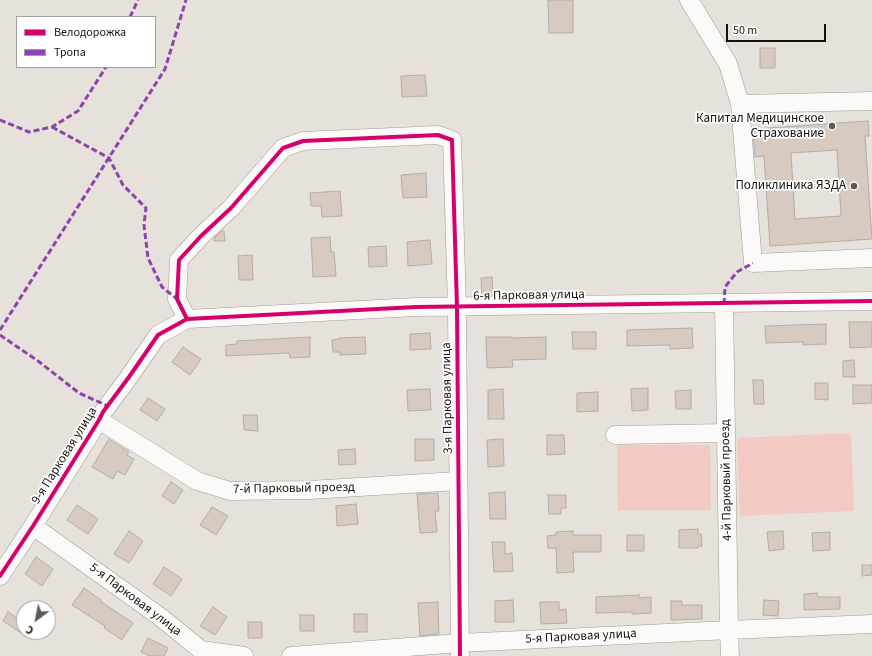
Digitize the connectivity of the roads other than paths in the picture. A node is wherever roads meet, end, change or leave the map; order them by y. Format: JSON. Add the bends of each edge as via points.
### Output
{"nodes":[{"id":1,"x":689,"y":0,"type":"edge"},
{"id":2,"x":872,"y":101,"type":"edge"},
{"id":3,"x":740,"y":104,"type":"junction"},
{"id":4,"x":872,"y":258,"type":"edge"},
{"id":5,"x":872,"y":301,"type":"edge"},
{"id":6,"x":724,"y":304,"type":"junction"},
{"id":7,"x":457,"y":307,"type":"junction"},
{"id":8,"x":187,"y":318,"type":"junction"},
{"id":9,"x":99,"y":420,"type":"junction"},
{"id":10,"x":726,"y":432,"type":"junction"},
{"id":11,"x":615,"y":435,"type":"dead end"},
{"id":12,"x":458,"y":481,"type":"junction"},
{"id":13,"x":33,"y":526,"type":"junction"},
{"id":14,"x":0,"y":576,"type":"edge"},
{"id":15,"x":872,"y":624,"type":"edge"},
{"id":16,"x":729,"y":630,"type":"junction"},
{"id":17,"x":460,"y":650,"type":"edge"},
{"id":18,"x":244,"y":656,"type":"edge"},
{"id":19,"x":291,"y":656,"type":"edge"},
{"id":20,"x":730,"y":656,"type":"edge"}],
"edges":[{"from":1,"to":3,"type":"street","via":[[728,64]]},
{"from":2,"to":3,"type":"street"},
{"from":3,"to":4,"type":"street","via":[[753,263]]},
{"from":5,"to":6,"type":"street","name":"6-я Парковая улица"},
{"from":6,"to":7,"type":"street","name":"6-я Парковая улица"},
{"from":6,"to":10,"type":"street","name":"4-й Парковый проезд"},
{"from":7,"to":8,"type":"street","name":"6-я Парковая улица"},
{"from":7,"to":8,"type":"street","name":"3-я Парковая улица","via":[[452,140],[430,135],[303,141],[283,148],[231,208],[179,260],[177,299]]},
{"from":7,"to":12,"type":"street","name":"3-я Парковая улица"},
{"from":8,"to":9,"type":"street","name":"9-я Парковая улица","via":[[158,335]]},
{"from":9,"to":12,"type":"street","name":"7-й Парковый проезд","via":[[197,480],[230,491],[309,490]]},
{"from":9,"to":13,"type":"street","name":"9-я Парковая улица"},
{"from":10,"to":11,"type":"street"},
{"from":10,"to":16,"type":"street","name":"4-й Парковый проезд"},
{"from":12,"to":17,"type":"street","name":"3-я Парковая улица"},
{"from":13,"to":14,"type":"street","name":"9-я Парковая улица"},
{"from":13,"to":18,"type":"street","name":"5-я Парковая улица","via":[[159,616],[201,650]]},
{"from":15,"to":16,"type":"street","name":"5-я Парковая улица"},
{"from":16,"to":17,"type":"street","name":"5-я Парковая улица"},
{"from":16,"to":20,"type":"street","name":"4-й Парковый проезд"},
{"from":17,"to":19,"type":"street","name":"5-я Парковая улица"}]}
